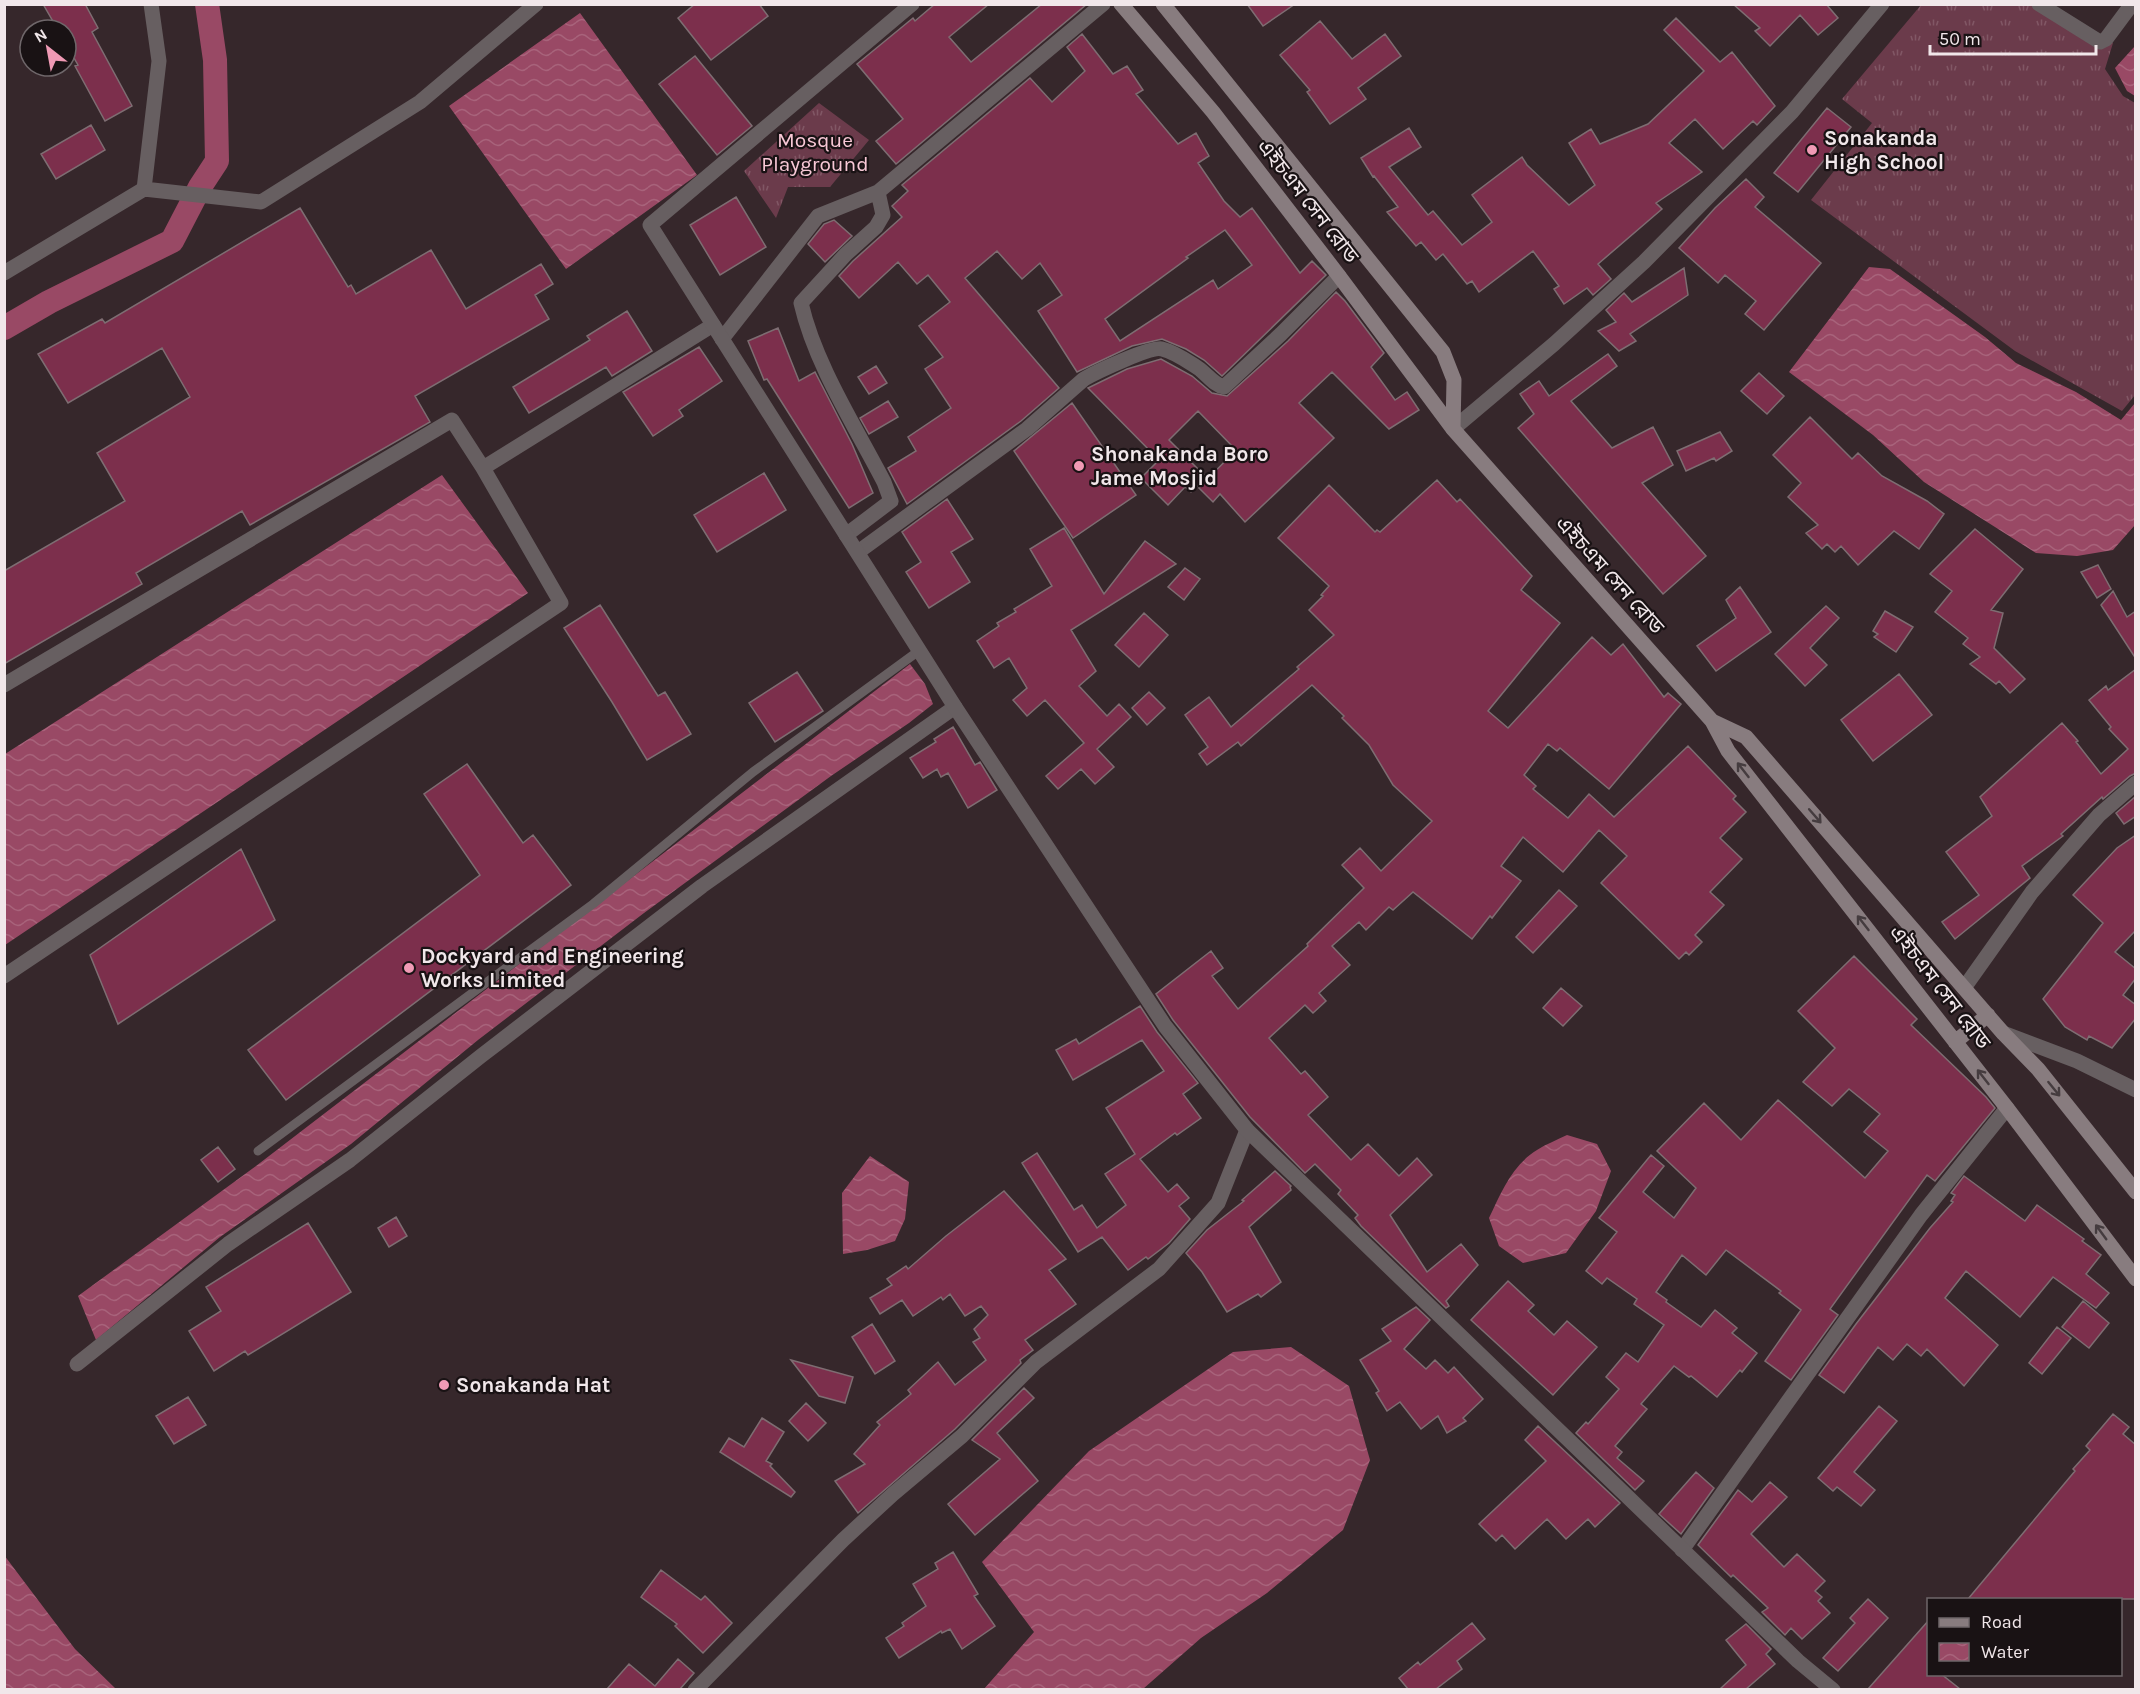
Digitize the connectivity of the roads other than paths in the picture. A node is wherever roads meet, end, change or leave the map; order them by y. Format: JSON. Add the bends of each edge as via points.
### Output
{"nodes":[{"id":1,"x":151,"y":4,"type":"edge"},
{"id":2,"x":536,"y":4,"type":"edge"},
{"id":3,"x":912,"y":4,"type":"edge"},
{"id":4,"x":1103,"y":4,"type":"edge"},
{"id":5,"x":1121,"y":4,"type":"edge"},
{"id":6,"x":1163,"y":4,"type":"edge"},
{"id":7,"x":1882,"y":4,"type":"edge"},
{"id":8,"x":2039,"y":4,"type":"edge"},
{"id":9,"x":2132,"y":4,"type":"edge"},
{"id":10,"x":144,"y":189,"type":"junction"},
{"id":11,"x":878,"y":192,"type":"junction"},
{"id":12,"x":4,"y":273,"type":"edge"},
{"id":13,"x":1339,"y":276,"type":"junction"},
{"id":14,"x":713,"y":325,"type":"junction"},
{"id":15,"x":722,"y":339,"type":"junction"},
{"id":16,"x":1454,"y":429,"type":"junction"},
{"id":17,"x":483,"y":468,"type":"junction"},
{"id":18,"x":846,"y":535,"type":"junction"},
{"id":19,"x":858,"y":552,"type":"junction"},
{"id":20,"x":920,"y":650,"type":"junction"},
{"id":21,"x":4,"y":685,"type":"edge"},
{"id":22,"x":955,"y":706,"type":"junction"},
{"id":23,"x":1712,"y":721,"type":"junction"},
{"id":24,"x":2136,"y":783,"type":"edge"},
{"id":25,"x":4,"y":976,"type":"edge"},
{"id":26,"x":1965,"y":988,"type":"junction"},
{"id":27,"x":1988,"y":1015,"type":"junction"},
{"id":28,"x":2003,"y":1033,"type":"junction"},
{"id":29,"x":1955,"y":1042,"type":"junction"},
{"id":30,"x":2136,"y":1090,"type":"edge"},
{"id":31,"x":2007,"y":1108,"type":"junction"},
{"id":32,"x":1247,"y":1130,"type":"junction"},
{"id":33,"x":258,"y":1151,"type":"dead end"},
{"id":34,"x":2136,"y":1192,"type":"edge"},
{"id":35,"x":2136,"y":1280,"type":"edge"},
{"id":36,"x":77,"y":1364,"type":"dead end"},
{"id":37,"x":1682,"y":1550,"type":"junction"},
{"id":38,"x":695,"y":1689,"type":"edge"},
{"id":39,"x":1833,"y":1689,"type":"edge"}],
"edges":[{"from":1,"to":10,"type":"street","via":[[159,61]]},
{"from":2,"to":10,"type":"street","via":[[420,102],[261,202]]},
{"from":3,"to":14,"type":"street","via":[[650,225]]},
{"from":4,"to":11,"type":"street"},
{"from":5,"to":13,"type":"main road","name":"এইচএম সেন রোড","via":[[1212,112]]},
{"from":6,"to":16,"type":"main road","name":"এইচএম সেন রোড","via":[[1443,352],[1454,380]]},
{"from":7,"to":16,"type":"street","via":[[1792,112],[1644,262]]},
{"from":8,"to":9,"type":"street","via":[[2100,42]]},
{"from":10,"to":12,"type":"street"},
{"from":11,"to":15,"type":"street","via":[[818,216]]},
{"from":11,"to":18,"type":"street","via":[[883,215],[876,227],[801,303],[822,364],[891,501]]},
{"from":13,"to":16,"type":"main road","name":"এইচএম সেন রোড"},
{"from":13,"to":19,"type":"street","via":[[1224,387],[1162,349],[1095,373],[1027,429]]},
{"from":14,"to":15,"type":"street"},
{"from":14,"to":17,"type":"street"},
{"from":15,"to":18,"type":"street"},
{"from":16,"to":23,"type":"main road","name":"এইচএম সেন রোড"},
{"from":17,"to":21,"type":"street","via":[[452,420]]},
{"from":17,"to":25,"type":"street","via":[[561,603]]},
{"from":18,"to":19,"type":"street"},
{"from":19,"to":20,"type":"street"},
{"from":20,"to":22,"type":"street"},
{"from":20,"to":33,"type":"lane","via":[[753,772],[593,904]]},
{"from":22,"to":32,"type":"street","via":[[1165,1026]]},
{"from":22,"to":36,"type":"street","via":[[702,886],[350,1160],[228,1244]]},
{"from":23,"to":26,"type":"main road","name":"এইচএম সেন রোড","one_way":true,"via":[[1746,737]]},
{"from":29,"to":23,"type":"main road","name":"এইচএম সেন রোড","one_way":true,"via":[[1728,751]]},
{"from":24,"to":26,"type":"street","via":[[2098,815],[2032,892]]},
{"from":26,"to":27,"type":"main road","name":"এইচএম সেন রোড"},
{"from":27,"to":28,"type":"main road","name":"এইচএম সেন রোড"},
{"from":27,"to":29,"type":"main road"},
{"from":28,"to":30,"type":"street","via":[[2077,1061]]},
{"from":28,"to":34,"type":"main road","name":"এইচএম সেন রোড","one_way":true,"via":[[2038,1070]]},
{"from":31,"to":29,"type":"main road","name":"এইচএম সেন রোড","one_way":true},
{"from":35,"to":31,"type":"main road","name":"এইচএম সেন রোড","one_way":true},
{"from":31,"to":37,"type":"street","via":[[1921,1215]]},
{"from":32,"to":37,"type":"street"},
{"from":32,"to":38,"type":"street","via":[[1218,1203],[1160,1269],[1035,1362],[962,1436],[843,1540]]},
{"from":37,"to":39,"type":"street","via":[[1798,1661]]}]}
